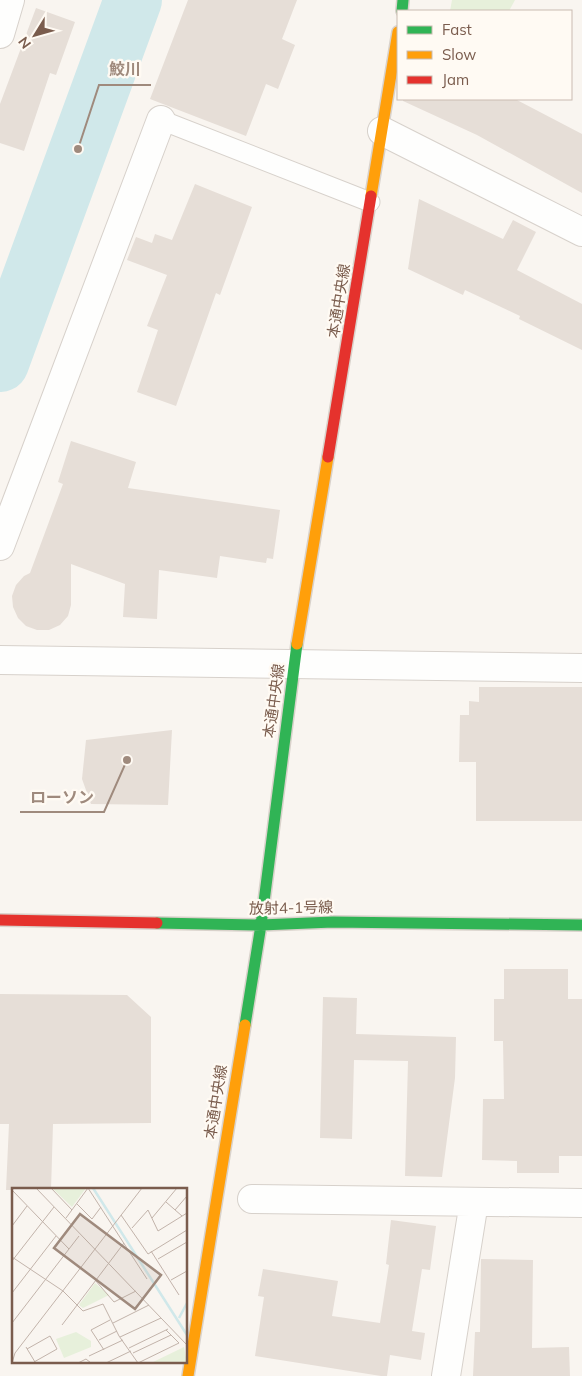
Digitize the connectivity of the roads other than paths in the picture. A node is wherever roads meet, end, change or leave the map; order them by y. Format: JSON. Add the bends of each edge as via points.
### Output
{"nodes":[{"id":1,"x":10,"y":0,"type":"edge"},
{"id":2,"x":0,"y":34,"type":"edge"},
{"id":3,"x":397,"y":38,"type":"edge"},
{"id":4,"x":161,"y":120,"type":"joint"},
{"id":5,"x":382,"y":131,"type":"junction"},
{"id":6,"x":370,"y":202,"type":"junction"},
{"id":7,"x":582,"y":232,"type":"edge"},
{"id":8,"x":0,"y":546,"type":"edge"},
{"id":9,"x":0,"y":660,"type":"edge"},
{"id":10,"x":294,"y":664,"type":"junction"},
{"id":11,"x":582,"y":668,"type":"edge"},
{"id":12,"x":0,"y":920,"type":"edge"},
{"id":13,"x":261,"y":925,"type":"junction"},
{"id":14,"x":582,"y":925,"type":"edge"},
{"id":15,"x":252,"y":1200,"type":"dead end"},
{"id":16,"x":474,"y":1202,"type":"junction"},
{"id":17,"x":582,"y":1204,"type":"edge"},
{"id":18,"x":188,"y":1376,"type":"edge"},
{"id":19,"x":446,"y":1376,"type":"edge"}],
"edges":[{"from":1,"to":2,"type":"street"},
{"from":3,"to":5,"type":"street","name":"本通中央線"},
{"from":4,"to":6,"type":"lane"},
{"from":4,"to":8,"type":"street"},
{"from":5,"to":6,"type":"street","name":"本通中央線"},
{"from":5,"to":7,"type":"street"},
{"from":6,"to":10,"type":"street","name":"本通中央線"},
{"from":9,"to":10,"type":"street"},
{"from":10,"to":11,"type":"street"},
{"from":10,"to":13,"type":"street","name":"本通中央線"},
{"from":12,"to":13,"type":"street","name":"放射4-1号線"},
{"from":13,"to":14,"type":"street","name":"放射4-1号線","via":[[333,922]]},
{"from":13,"to":18,"type":"street","name":"本通中央線"},
{"from":15,"to":16,"type":"street"},
{"from":16,"to":17,"type":"street"},
{"from":16,"to":19,"type":"street"}]}
